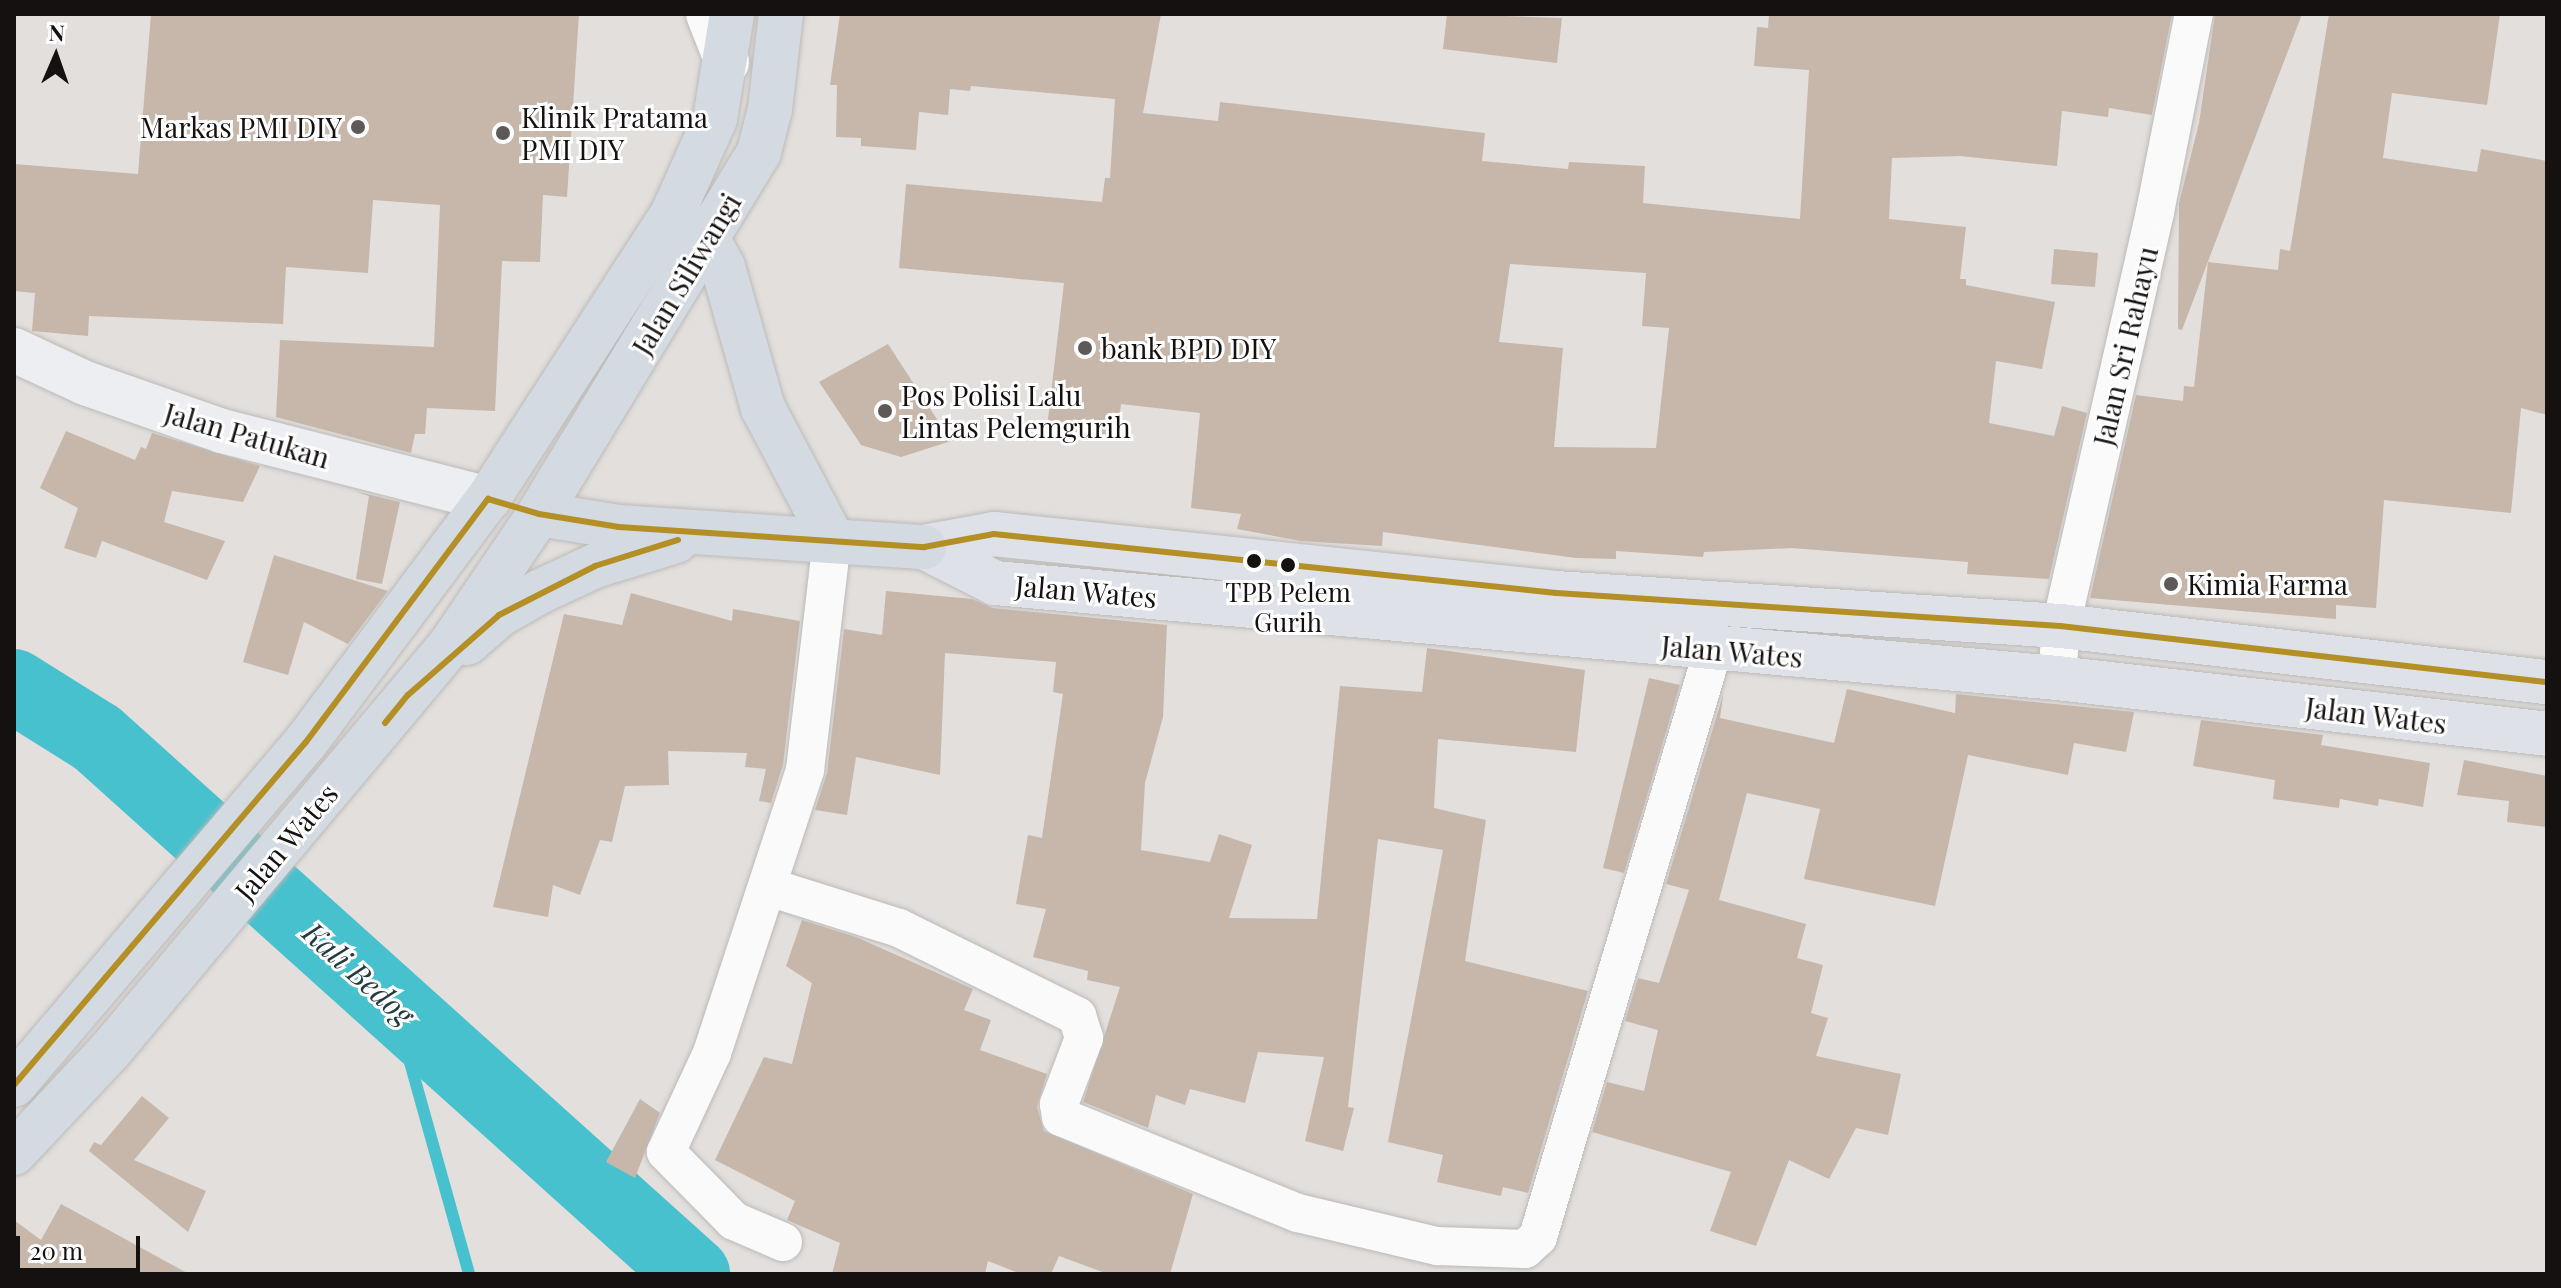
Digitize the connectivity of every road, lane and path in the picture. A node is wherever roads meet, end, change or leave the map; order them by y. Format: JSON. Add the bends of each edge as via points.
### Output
{"nodes":[{"id":1,"x":708,"y":14,"type":"edge"},
{"id":2,"x":732,"y":14,"type":"edge"},
{"id":3,"x":781,"y":14,"type":"edge"},
{"id":4,"x":2194,"y":14,"type":"edge"},
{"id":5,"x":727,"y":62,"type":"junction"},
{"id":6,"x":672,"y":215,"type":"junction"},
{"id":7,"x":708,"y":240,"type":"junction"},
{"id":8,"x":14,"y":350,"type":"edge"},
{"id":9,"x":488,"y":499,"type":"junction"},
{"id":10,"x":539,"y":514,"type":"junction"},
{"id":11,"x":709,"y":532,"type":"junction"},
{"id":12,"x":832,"y":539,"type":"junction"},
{"id":13,"x":924,"y":547,"type":"junction"},
{"id":14,"x":2061,"y":626,"type":"junction"},
{"id":15,"x":1713,"y":650,"type":"junction"},
{"id":16,"x":2057,"y":678,"type":"junction"},
{"id":17,"x":2547,"y":682,"type":"edge"},
{"id":18,"x":408,"y":695,"type":"junction"},
{"id":19,"x":2547,"y":734,"type":"edge"},
{"id":20,"x":769,"y":887,"type":"junction"},
{"id":21,"x":14,"y":1085,"type":"edge"},
{"id":22,"x":14,"y":1153,"type":"edge"},
{"id":23,"x":783,"y":1242,"type":"dead end"}],
"edges":[{"from":1,"to":5,"type":"street"},
{"from":2,"to":5,"type":"highway","name":"Jalan Siliwangi"},
{"from":3,"to":7,"type":"highway","name":"Jalan Siliwangi","via":[[770,109],[759,152]]},
{"from":4,"to":14,"type":"street","name":"Jalan Sri Rahayu"},
{"from":5,"to":6,"type":"highway","name":"Jalan Siliwangi","via":[[715,119]]},
{"from":6,"to":7,"type":"highway"},
{"from":6,"to":9,"type":"highway","name":"Jalan Siliwangi"},
{"from":7,"to":10,"type":"highway","name":"Jalan Siliwangi"},
{"from":7,"to":12,"type":"highway","via":[[723,267],[763,408]]},
{"from":8,"to":9,"type":"main road","name":"Jalan Patukan","via":[[85,383],[222,431]]},
{"from":9,"to":10,"type":"main road","name":"Jalan Wates"},
{"from":9,"to":21,"type":"highway","name":"Jalan Wates","via":[[306,742]]},
{"from":10,"to":11,"type":"highway","name":"Jalan Wates"},
{"from":10,"to":18,"type":"highway","name":"Jalan Wates","via":[[451,644]]},
{"from":11,"to":12,"type":"highway","name":"Jalan Wates"},
{"from":11,"to":18,"type":"highway","via":[[648,547],[541,591],[499,615]]},
{"from":12,"to":13,"type":"highway","name":"Jalan Wates"},
{"from":12,"to":20,"type":"street","via":[[805,770]]},
{"from":13,"to":14,"type":"main road","name":"Jalan Wates","via":[[994,534],[1556,593]]},
{"from":13,"to":15,"type":"main road","name":"Jalan Wates","via":[[995,583]]},
{"from":14,"to":16,"type":"street","name":"Jalan Sri Rahayu"},
{"from":14,"to":17,"type":"main road","name":"Jalan Wates"},
{"from":15,"to":16,"type":"main road","name":"Jalan Wates"},
{"from":15,"to":20,"type":"street","via":[[1538,1237],[1525,1249],[1437,1246],[1298,1213],[1061,1117],[1059,1104],[1084,1038],[1077,1016],[899,928]]},
{"from":16,"to":19,"type":"main road","name":"Jalan Wates"},
{"from":18,"to":22,"type":"highway","name":"Jalan Wates","via":[[109,1052]]},
{"from":20,"to":23,"type":"street","via":[[712,1053],[666,1152],[734,1221]]}]}
